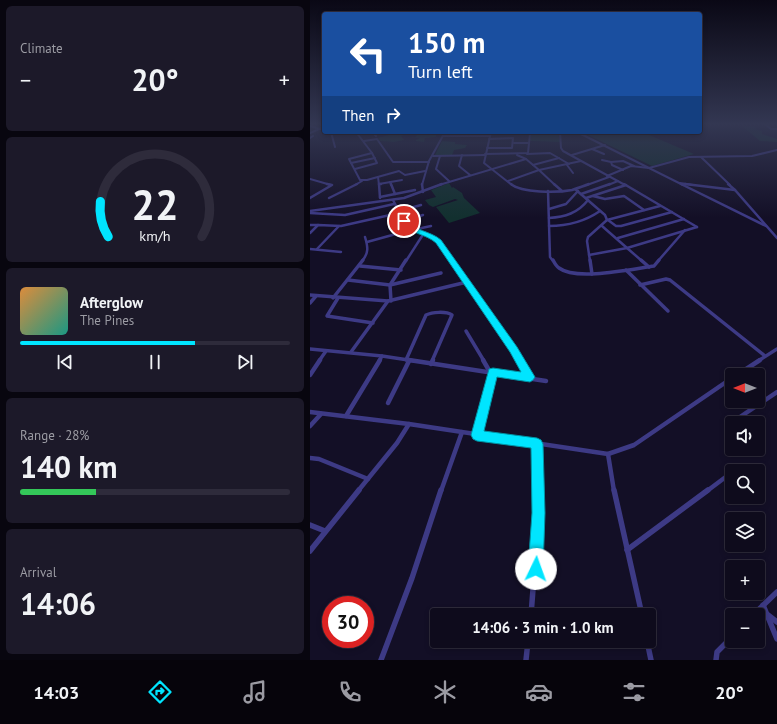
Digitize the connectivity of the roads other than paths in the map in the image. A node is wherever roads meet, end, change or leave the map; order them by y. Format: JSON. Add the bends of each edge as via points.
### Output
{"nodes":[{"id":1,"x":462,"y":155,"type":"edge"},
{"id":2,"x":359,"y":156,"type":"edge"},
{"id":3,"x":389,"y":156,"type":"edge"},
{"id":4,"x":433,"y":156,"type":"joint"},
{"id":5,"x":440,"y":156,"type":"junction"},
{"id":6,"x":444,"y":156,"type":"edge"},
{"id":7,"x":485,"y":156,"type":"edge"},
{"id":8,"x":520,"y":156,"type":"edge"},
{"id":9,"x":555,"y":156,"type":"edge"},
{"id":10,"x":573,"y":156,"type":"edge"},
{"id":11,"x":625,"y":156,"type":"edge"},
{"id":12,"x":700,"y":156,"type":"junction"},
{"id":13,"x":753,"y":156,"type":"edge"},
{"id":14,"x":374,"y":158,"type":"joint"},
{"id":15,"x":525,"y":158,"type":"junction"},
{"id":16,"x":559,"y":158,"type":"junction"},
{"id":17,"x":581,"y":160,"type":"junction"},
{"id":18,"x":602,"y":160,"type":"dead end"},
{"id":19,"x":429,"y":162,"type":"junction"},
{"id":20,"x":611,"y":162,"type":"junction"},
{"id":21,"x":351,"y":163,"type":"junction"},
{"id":22,"x":568,"y":164,"type":"junction"},
{"id":23,"x":533,"y":165,"type":"junction"},
{"id":24,"x":634,"y":166,"type":"junction"},
{"id":25,"x":649,"y":168,"type":"junction"},
{"id":26,"x":355,"y":169,"type":"junction"},
{"id":27,"x":490,"y":169,"type":"junction"},
{"id":28,"x":539,"y":170,"type":"junction"},
{"id":29,"x":623,"y":170,"type":"junction"},
{"id":30,"x":425,"y":171,"type":"junction"},
{"id":31,"x":573,"y":174,"type":"dead end"},
{"id":32,"x":470,"y":175,"type":"junction"},
{"id":33,"x":378,"y":177,"type":"junction"},
{"id":34,"x":608,"y":177,"type":"junction"},
{"id":35,"x":310,"y":179,"type":"edge"},
{"id":36,"x":402,"y":180,"type":"dead end"},
{"id":37,"x":362,"y":181,"type":"junction"},
{"id":38,"x":449,"y":181,"type":"junction"},
{"id":39,"x":508,"y":181,"type":"junction"},
{"id":40,"x":618,"y":181,"type":"junction"},
{"id":41,"x":390,"y":182,"type":"junction"},
{"id":42,"x":677,"y":183,"type":"junction"},
{"id":43,"x":379,"y":184,"type":"junction"},
{"id":44,"x":626,"y":185,"type":"junction"},
{"id":45,"x":575,"y":189,"type":"junction"},
{"id":46,"x":415,"y":190,"type":"dead end"},
{"id":47,"x":735,"y":190,"type":"junction"},
{"id":48,"x":548,"y":191,"type":"junction"},
{"id":49,"x":562,"y":191,"type":"junction"},
{"id":50,"x":423,"y":192,"type":"junction"},
{"id":51,"x":580,"y":192,"type":"junction"},
{"id":52,"x":395,"y":194,"type":"junction"},
{"id":53,"x":593,"y":196,"type":"junction"},
{"id":54,"x":380,"y":197,"type":"junction"},
{"id":55,"x":310,"y":198,"type":"edge"},
{"id":56,"x":329,"y":198,"type":"dead end"},
{"id":57,"x":587,"y":199,"type":"junction"},
{"id":58,"x":393,"y":200,"type":"junction"},
{"id":59,"x":380,"y":202,"type":"junction"},
{"id":60,"x":394,"y":204,"type":"junction"},
{"id":61,"x":420,"y":205,"type":"dead end"},
{"id":62,"x":660,"y":206,"type":"junction"},
{"id":63,"x":549,"y":209,"type":"junction"},
{"id":64,"x":644,"y":210,"type":"junction"},
{"id":65,"x":600,"y":211,"type":"junction"},
{"id":66,"x":310,"y":212,"type":"edge"},
{"id":67,"x":399,"y":212,"type":"junction"},
{"id":68,"x":672,"y":212,"type":"junction"},
{"id":69,"x":423,"y":216,"type":"dead end"},
{"id":70,"x":549,"y":218,"type":"junction"},
{"id":71,"x":684,"y":219,"type":"junction"},
{"id":72,"x":608,"y":220,"type":"junction"},
{"id":73,"x":404,"y":221,"type":"junction"},
{"id":74,"x":310,"y":224,"type":"edge"},
{"id":75,"x":318,"y":225,"type":"junction"},
{"id":76,"x":338,"y":226,"type":"junction"},
{"id":77,"x":431,"y":226,"type":"dead end"},
{"id":78,"x":549,"y":226,"type":"junction"},
{"id":79,"x":602,"y":226,"type":"junction"},
{"id":80,"x":766,"y":226,"type":"junction"},
{"id":81,"x":415,"y":229,"type":"junction"},
{"id":82,"x":685,"y":230,"type":"junction"},
{"id":83,"x":310,"y":233,"type":"edge"},
{"id":84,"x":424,"y":233,"type":"junction"},
{"id":85,"x":365,"y":237,"type":"dead end"},
{"id":86,"x":618,"y":238,"type":"junction"},
{"id":87,"x":777,"y":238,"type":"edge"},
{"id":88,"x":367,"y":242,"type":"junction"},
{"id":89,"x":627,"y":248,"type":"junction"},
{"id":90,"x":310,"y":249,"type":"edge"},
{"id":91,"x":317,"y":250,"type":"junction"},
{"id":92,"x":341,"y":252,"type":"dead end"},
{"id":93,"x":589,"y":255,"type":"junction"},
{"id":94,"x":360,"y":266,"type":"junction"},
{"id":95,"x":649,"y":267,"type":"junction"},
{"id":96,"x":400,"y":270,"type":"junction"},
{"id":97,"x":626,"y":270,"type":"junction"},
{"id":98,"x":441,"y":273,"type":"dead end"},
{"id":99,"x":592,"y":274,"type":"junction"},
{"id":100,"x":348,"y":280,"type":"junction"},
{"id":101,"x":467,"y":282,"type":"junction"},
{"id":102,"x":390,"y":285,"type":"junction"},
{"id":103,"x":640,"y":285,"type":"junction"},
{"id":104,"x":310,"y":295,"type":"edge"},
{"id":105,"x":316,"y":296,"type":"junction"},
{"id":106,"x":333,"y":298,"type":"junction"},
{"id":107,"x":338,"y":298,"type":"junction"},
{"id":108,"x":389,"y":301,"type":"junction"},
{"id":109,"x":310,"y":302,"type":"edge"},
{"id":110,"x":668,"y":311,"type":"dead end"},
{"id":111,"x":372,"y":323,"type":"junction"},
{"id":112,"x":466,"y":331,"type":"dead end"},
{"id":113,"x":310,"y":349,"type":"edge"},
{"id":114,"x":777,"y":349,"type":"edge"},
{"id":115,"x":326,"y":351,"type":"junction"},
{"id":116,"x":351,"y":352,"type":"junction"},
{"id":117,"x":382,"y":356,"type":"junction"},
{"id":118,"x":765,"y":356,"type":"junction"},
{"id":119,"x":407,"y":361,"type":"junction"},
{"id":120,"x":431,"y":364,"type":"junction"},
{"id":121,"x":747,"y":368,"type":"edge"},
{"id":122,"x":491,"y":372,"type":"junction"},
{"id":123,"x":310,"y":374,"type":"edge"},
{"id":124,"x":530,"y":377,"type":"junction"},
{"id":125,"x":546,"y":381,"type":"dead end"},
{"id":126,"x":725,"y":383,"type":"edge"},
{"id":127,"x":777,"y":392,"type":"edge"},
{"id":128,"x":388,"y":404,"type":"dead end"},
{"id":129,"x":310,"y":412,"type":"edge"},
{"id":130,"x":321,"y":414,"type":"junction"},
{"id":131,"x":346,"y":416,"type":"junction"},
{"id":132,"x":741,"y":416,"type":"edge"},
{"id":133,"x":409,"y":424,"type":"junction"},
{"id":134,"x":310,"y":426,"type":"edge"},
{"id":135,"x":462,"y":432,"type":"junction"},
{"id":136,"x":477,"y":435,"type":"junction"},
{"id":137,"x":537,"y":444,"type":"junction"},
{"id":138,"x":608,"y":454,"type":"junction"},
{"id":139,"x":310,"y":458,"type":"edge"},
{"id":140,"x":725,"y":477,"type":"edge"},
{"id":141,"x":368,"y":479,"type":"junction"},
{"id":142,"x":310,"y":525,"type":"edge"},
{"id":143,"x":325,"y":531,"type":"junction"},
{"id":144,"x":627,"y":550,"type":"junction"},
{"id":145,"x":310,"y":551,"type":"edge"},
{"id":146,"x":777,"y":592,"type":"edge"},
{"id":147,"x":762,"y":605,"type":"junction"},
{"id":148,"x":532,"y":608,"type":"edge"},
{"id":149,"x":640,"y":608,"type":"edge"},
{"id":150,"x":759,"y":608,"type":"edge"},
{"id":151,"x":767,"y":614,"type":"junction"},
{"id":152,"x":777,"y":622,"type":"edge"},
{"id":153,"x":777,"y":639,"type":"edge"},
{"id":154,"x":725,"y":644,"type":"edge"},
{"id":155,"x":527,"y":648,"type":"edge"},
{"id":156,"x":648,"y":648,"type":"edge"},
{"id":157,"x":381,"y":660,"type":"edge"},
{"id":158,"x":526,"y":660,"type":"edge"},
{"id":159,"x":651,"y":660,"type":"edge"},
{"id":160,"x":716,"y":660,"type":"edge"}],
"edges":[{"from":1,"to":32,"type":"street","via":[[459,166]]},
{"from":2,"to":21,"type":"street","via":[[349,158]]},
{"from":3,"to":19,"type":"street","via":[[393,162]]},
{"from":4,"to":5,"type":"street"},
{"from":4,"to":19,"type":"street"},
{"from":5,"to":6,"type":"street"},
{"from":5,"to":38,"type":"street","via":[[436,169]]},
{"from":7,"to":27,"type":"street","via":[[484,163]]},
{"from":8,"to":15,"type":"street"},
{"from":9,"to":16,"type":"street"},
{"from":10,"to":17,"type":"street"},
{"from":11,"to":25,"type":"street"},
{"from":12,"to":13,"type":"street"},
{"from":12,"to":25,"type":"street"},
{"from":12,"to":47,"type":"street"},
{"from":14,"to":21,"type":"street"},
{"from":14,"to":26,"type":"street","via":[[377,164]]},
{"from":15,"to":23,"type":"street"},
{"from":15,"to":27,"type":"street"},
{"from":16,"to":22,"type":"street"},
{"from":16,"to":23,"type":"street"},
{"from":17,"to":22,"type":"street"},
{"from":17,"to":34,"type":"street"},
{"from":18,"to":20,"type":"street"},
{"from":19,"to":30,"type":"street"},
{"from":20,"to":24,"type":"street","via":[[620,159]]},
{"from":20,"to":29,"type":"street"},
{"from":21,"to":26,"type":"street"},
{"from":22,"to":28,"type":"street"},
{"from":22,"to":31,"type":"street"},
{"from":23,"to":28,"type":"street"},
{"from":24,"to":25,"type":"street"},
{"from":24,"to":29,"type":"street"},
{"from":25,"to":42,"type":"street"},
{"from":26,"to":37,"type":"street"},
{"from":27,"to":32,"type":"street"},
{"from":27,"to":39,"type":"street"},
{"from":28,"to":39,"type":"street"},
{"from":28,"to":49,"type":"street"},
{"from":29,"to":34,"type":"street"},
{"from":30,"to":33,"type":"street","via":[[404,175],[400,171]]},
{"from":30,"to":50,"type":"street"},
{"from":32,"to":38,"type":"street"},
{"from":33,"to":37,"type":"street"},
{"from":33,"to":43,"type":"street"},
{"from":34,"to":40,"type":"street"},
{"from":34,"to":45,"type":"street"},
{"from":35,"to":55,"type":"street","via":[[332,184]]},
{"from":36,"to":41,"type":"street"},
{"from":37,"to":56,"type":"street"},
{"from":38,"to":50,"type":"street"},
{"from":39,"to":48,"type":"street","via":[[519,190]]},
{"from":40,"to":44,"type":"street"},
{"from":40,"to":51,"type":"street"},
{"from":41,"to":43,"type":"street"},
{"from":41,"to":52,"type":"street"},
{"from":42,"to":47,"type":"street"},
{"from":42,"to":80,"type":"street"},
{"from":43,"to":54,"type":"street"},
{"from":44,"to":53,"type":"street"},
{"from":44,"to":62,"type":"street"},
{"from":45,"to":49,"type":"street"},
{"from":45,"to":51,"type":"street"},
{"from":46,"to":52,"type":"street"},
{"from":47,"to":80,"type":"street"},
{"from":48,"to":49,"type":"street"},
{"from":48,"to":63,"type":"street"},
{"from":50,"to":58,"type":"street"},
{"from":51,"to":57,"type":"street"},
{"from":51,"to":63,"type":"street","via":[[562,207]]},
{"from":52,"to":54,"type":"street"},
{"from":53,"to":57,"type":"street"},
{"from":53,"to":64,"type":"street","via":[[609,200],[624,196]]},
{"from":54,"to":59,"type":"street"},
{"from":57,"to":65,"type":"street"},
{"from":57,"to":70,"type":"street","via":[[584,207],[572,214]]},
{"from":58,"to":59,"type":"street"},
{"from":58,"to":60,"type":"street"},
{"from":59,"to":66,"type":"street"},
{"from":60,"to":66,"type":"street","via":[[345,215]]},
{"from":60,"to":67,"type":"street"},
{"from":61,"to":67,"type":"street"},
{"from":62,"to":64,"type":"street"},
{"from":62,"to":68,"type":"street"},
{"from":63,"to":70,"type":"street"},
{"from":64,"to":72,"type":"street"},
{"from":65,"to":72,"type":"street"},
{"from":65,"to":78,"type":"street","via":[[591,218],[574,224]]},
{"from":67,"to":73,"type":"street"},
{"from":67,"to":76,"type":"street"},
{"from":68,"to":71,"type":"street"},
{"from":68,"to":72,"type":"street","via":[[621,226],[616,226]]},
{"from":69,"to":73,"type":"street"},
{"from":70,"to":78,"type":"street"},
{"from":71,"to":82,"type":"street","via":[[697,227]]},
{"from":71,"to":86,"type":"street"},
{"from":72,"to":79,"type":"street"},
{"from":73,"to":81,"type":"street","via":[[406,225]]},
{"from":74,"to":75,"type":"street"},
{"from":75,"to":76,"type":"street"},
{"from":75,"to":83,"type":"street"},
{"from":76,"to":91,"type":"street"},
{"from":77,"to":81,"type":"street"},
{"from":78,"to":99,"type":"street","via":[[550,257],[555,264],[573,273]]},
{"from":79,"to":86,"type":"street"},
{"from":79,"to":93,"type":"street","via":[[588,236]]},
{"from":80,"to":87,"type":"street"},
{"from":81,"to":84,"type":"street"},
{"from":81,"to":88,"type":"street"},
{"from":82,"to":89,"type":"street"},
{"from":82,"to":95,"type":"street","via":[[657,264]]},
{"from":84,"to":96,"type":"street"},
{"from":84,"to":101,"type":"street","via":[[438,242]]},
{"from":85,"to":88,"type":"street"},
{"from":86,"to":89,"type":"street"},
{"from":88,"to":94,"type":"street","via":[[368,252]]},
{"from":89,"to":93,"type":"street"},
{"from":89,"to":95,"type":"street"},
{"from":90,"to":91,"type":"street"},
{"from":91,"to":92,"type":"street"},
{"from":93,"to":99,"type":"street"},
{"from":94,"to":96,"type":"street"},
{"from":94,"to":100,"type":"street"},
{"from":95,"to":97,"type":"street"},
{"from":96,"to":102,"type":"street"},
{"from":97,"to":99,"type":"street"},
{"from":97,"to":103,"type":"street"},
{"from":98,"to":102,"type":"street"},
{"from":100,"to":102,"type":"street"},
{"from":100,"to":106,"type":"street"},
{"from":101,"to":108,"type":"street"},
{"from":101,"to":124,"type":"street"},
{"from":102,"to":108,"type":"street"},
{"from":103,"to":110,"type":"street"},
{"from":103,"to":118,"type":"street","via":[[669,280]]},
{"from":104,"to":105,"type":"street"},
{"from":105,"to":106,"type":"street"},
{"from":105,"to":109,"type":"street"},
{"from":106,"to":107,"type":"street"},
{"from":107,"to":108,"type":"street"},
{"from":107,"to":111,"type":"street","via":[[327,316]]},
{"from":108,"to":111,"type":"street"},
{"from":111,"to":116,"type":"street"},
{"from":112,"to":122,"type":"street"},
{"from":113,"to":115,"type":"street"},
{"from":114,"to":118,"type":"street"},
{"from":115,"to":116,"type":"street"},
{"from":115,"to":123,"type":"street"},
{"from":116,"to":117,"type":"street"},
{"from":117,"to":119,"type":"street"},
{"from":117,"to":131,"type":"street"},
{"from":118,"to":121,"type":"street"},
{"from":119,"to":120,"type":"street"},
{"from":119,"to":120,"type":"street","via":[[426,315],[449,313],[452,316]]},
{"from":119,"to":128,"type":"street"},
{"from":120,"to":122,"type":"street"},
{"from":122,"to":124,"type":"street"},
{"from":122,"to":136,"type":"street"},
{"from":124,"to":125,"type":"street"},
{"from":126,"to":138,"type":"street","via":[[634,445]]},
{"from":127,"to":132,"type":"street"},
{"from":129,"to":130,"type":"street"},
{"from":130,"to":131,"type":"street"},
{"from":130,"to":134,"type":"street"},
{"from":131,"to":133,"type":"street"},
{"from":133,"to":135,"type":"street"},
{"from":133,"to":141,"type":"street"},
{"from":135,"to":136,"type":"street"},
{"from":135,"to":157,"type":"street"},
{"from":136,"to":137,"type":"street"},
{"from":137,"to":138,"type":"street"},
{"from":137,"to":148,"type":"street","via":[[538,513]]},
{"from":138,"to":144,"type":"street"},
{"from":139,"to":141,"type":"street"},
{"from":140,"to":144,"type":"street"},
{"from":141,"to":143,"type":"street"},
{"from":142,"to":143,"type":"street"},
{"from":143,"to":145,"type":"street"},
{"from":144,"to":149,"type":"street"},
{"from":146,"to":147,"type":"street"},
{"from":147,"to":150,"type":"street"},
{"from":147,"to":151,"type":"street"},
{"from":151,"to":152,"type":"street"},
{"from":151,"to":153,"type":"street"},
{"from":154,"to":160,"type":"street","via":[[718,652]]},
{"from":155,"to":158,"type":"street"},
{"from":156,"to":159,"type":"street"}]}
